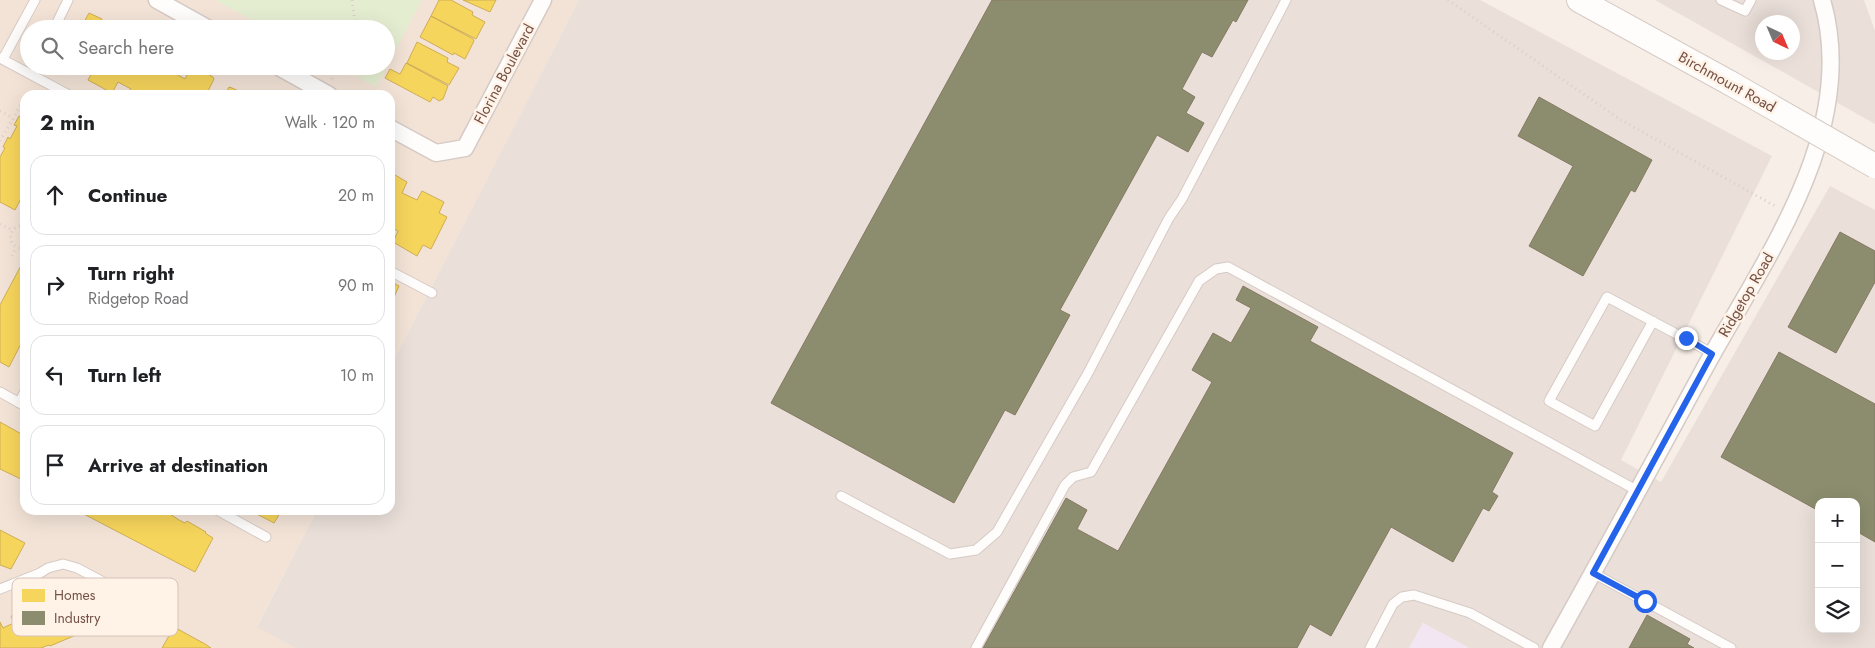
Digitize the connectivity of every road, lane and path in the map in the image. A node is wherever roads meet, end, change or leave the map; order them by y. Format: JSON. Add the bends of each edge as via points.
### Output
{"nodes":[{"id":1,"x":35,"y":0,"type":"edge"},
{"id":2,"x":68,"y":0,"type":"edge"},
{"id":3,"x":157,"y":0,"type":"edge"},
{"id":4,"x":352,"y":0,"type":"edge"},
{"id":5,"x":543,"y":0,"type":"edge"},
{"id":6,"x":1286,"y":0,"type":"edge"},
{"id":7,"x":1448,"y":0,"type":"edge"},
{"id":8,"x":1579,"y":0,"type":"edge"},
{"id":9,"x":1721,"y":0,"type":"edge"},
{"id":10,"x":1751,"y":0,"type":"edge"},
{"id":11,"x":1822,"y":0,"type":"edge"},
{"id":12,"x":24,"y":20,"type":"edge"},
{"id":13,"x":58,"y":20,"type":"edge"},
{"id":14,"x":193,"y":20,"type":"edge"},
{"id":15,"x":355,"y":20,"type":"edge"},
{"id":16,"x":20,"y":27,"type":"edge"},
{"id":17,"x":2,"y":59,"type":"edge"},
{"id":18,"x":20,"y":66,"type":"edge"},
{"id":19,"x":39,"y":75,"type":"edge"},
{"id":20,"x":293,"y":75,"type":"edge"},
{"id":21,"x":62,"y":90,"type":"edge"},
{"id":22,"x":320,"y":90,"type":"edge"},
{"id":23,"x":20,"y":106,"type":"edge"},
{"id":24,"x":0,"y":111,"type":"edge"},
{"id":25,"x":13,"y":118,"type":"junction"},
{"id":26,"x":395,"y":131,"type":"edge"},
{"id":27,"x":0,"y":141,"type":"edge"},
{"id":28,"x":1875,"y":166,"type":"edge"},
{"id":29,"x":1789,"y":213,"type":"junction"},
{"id":30,"x":0,"y":224,"type":"edge"},
{"id":31,"x":20,"y":226,"type":"edge"},
{"id":32,"x":12,"y":230,"type":"junction"},
{"id":33,"x":16,"y":247,"type":"junction"},
{"id":34,"x":20,"y":247,"type":"edge"},
{"id":35,"x":12,"y":256,"type":"dead end"},
{"id":36,"x":395,"y":273,"type":"edge"},
{"id":37,"x":432,"y":293,"type":"dead end"},
{"id":38,"x":1653,"y":321,"type":"junction"},
{"id":39,"x":1712,"y":354,"type":"junction"},
{"id":40,"x":0,"y":392,"type":"edge"},
{"id":41,"x":20,"y":403,"type":"edge"},
{"id":42,"x":1638,"y":491,"type":"junction"},
{"id":43,"x":841,"y":496,"type":"dead end"},
{"id":44,"x":226,"y":515,"type":"edge"},
{"id":45,"x":266,"y":537,"type":"dead end"},
{"id":46,"x":1593,"y":573,"type":"junction"},
{"id":47,"x":28,"y":578,"type":"edge"},
{"id":48,"x":96,"y":578,"type":"edge"},
{"id":49,"x":12,"y":584,"type":"edge"},
{"id":50,"x":0,"y":589,"type":"edge"},
{"id":51,"x":976,"y":648,"type":"edge"},
{"id":52,"x":1370,"y":648,"type":"edge"},
{"id":53,"x":1534,"y":648,"type":"edge"},
{"id":54,"x":1551,"y":648,"type":"edge"},
{"id":55,"x":1731,"y":648,"type":"edge"}],
"edges":[{"from":1,"to":12,"type":"lane"},
{"from":2,"to":13,"type":"lane"},
{"from":3,"to":14,"type":"street"},
{"from":4,"to":15,"type":"path"},
{"from":5,"to":26,"type":"street","name":"Florina Boulevard","via":[[465,148],[436,153]]},
{"from":6,"to":43,"type":"lane","via":[[1088,373],[997,532],[976,550],[950,554]]},
{"from":7,"to":29,"type":"path","via":[[1621,120]]},
{"from":8,"to":28,"type":"main road","name":"Birchmount Road","bridge":true},
{"from":9,"to":10,"type":"lane","via":[[1745,11]]},
{"from":11,"to":29,"type":"street","name":"Ridgetop Road","via":[[1831,58],[1828,94],[1812,162]]},
{"from":16,"to":17,"type":"lane"},
{"from":17,"to":18,"type":"lane"},
{"from":19,"to":21,"type":"lane"},
{"from":20,"to":22,"type":"street"},
{"from":23,"to":25,"type":"path"},
{"from":24,"to":25,"type":"path"},
{"from":25,"to":27,"type":"path"},
{"from":29,"to":39,"type":"street","name":"Ridgetop Road","via":[[1764,265]]},
{"from":30,"to":32,"type":"path"},
{"from":31,"to":32,"type":"path"},
{"from":32,"to":33,"type":"path","via":[[10,238]]},
{"from":33,"to":34,"type":"path"},
{"from":33,"to":35,"type":"path"},
{"from":36,"to":37,"type":"lane"},
{"from":38,"to":38,"type":"lane","via":[[1607,296],[1549,401],[1595,426]]},
{"from":38,"to":39,"type":"lane"},
{"from":39,"to":42,"type":"street","name":"Ridgetop Road"},
{"from":40,"to":41,"type":"lane"},
{"from":42,"to":46,"type":"street","name":"Ridgetop Road"},
{"from":42,"to":51,"type":"lane","via":[[1228,267],[1216,269],[1199,281],[1092,472],[1073,477],[1065,485]]},
{"from":44,"to":45,"type":"lane"},
{"from":46,"to":54,"type":"street","name":"Ridgetop Road"},
{"from":46,"to":55,"type":"lane"},
{"from":47,"to":48,"type":"lane","via":[[63,564]]},
{"from":49,"to":50,"type":"lane"},
{"from":52,"to":53,"type":"lane","via":[[1393,604],[1402,597],[1414,595],[1470,613]]}]}
